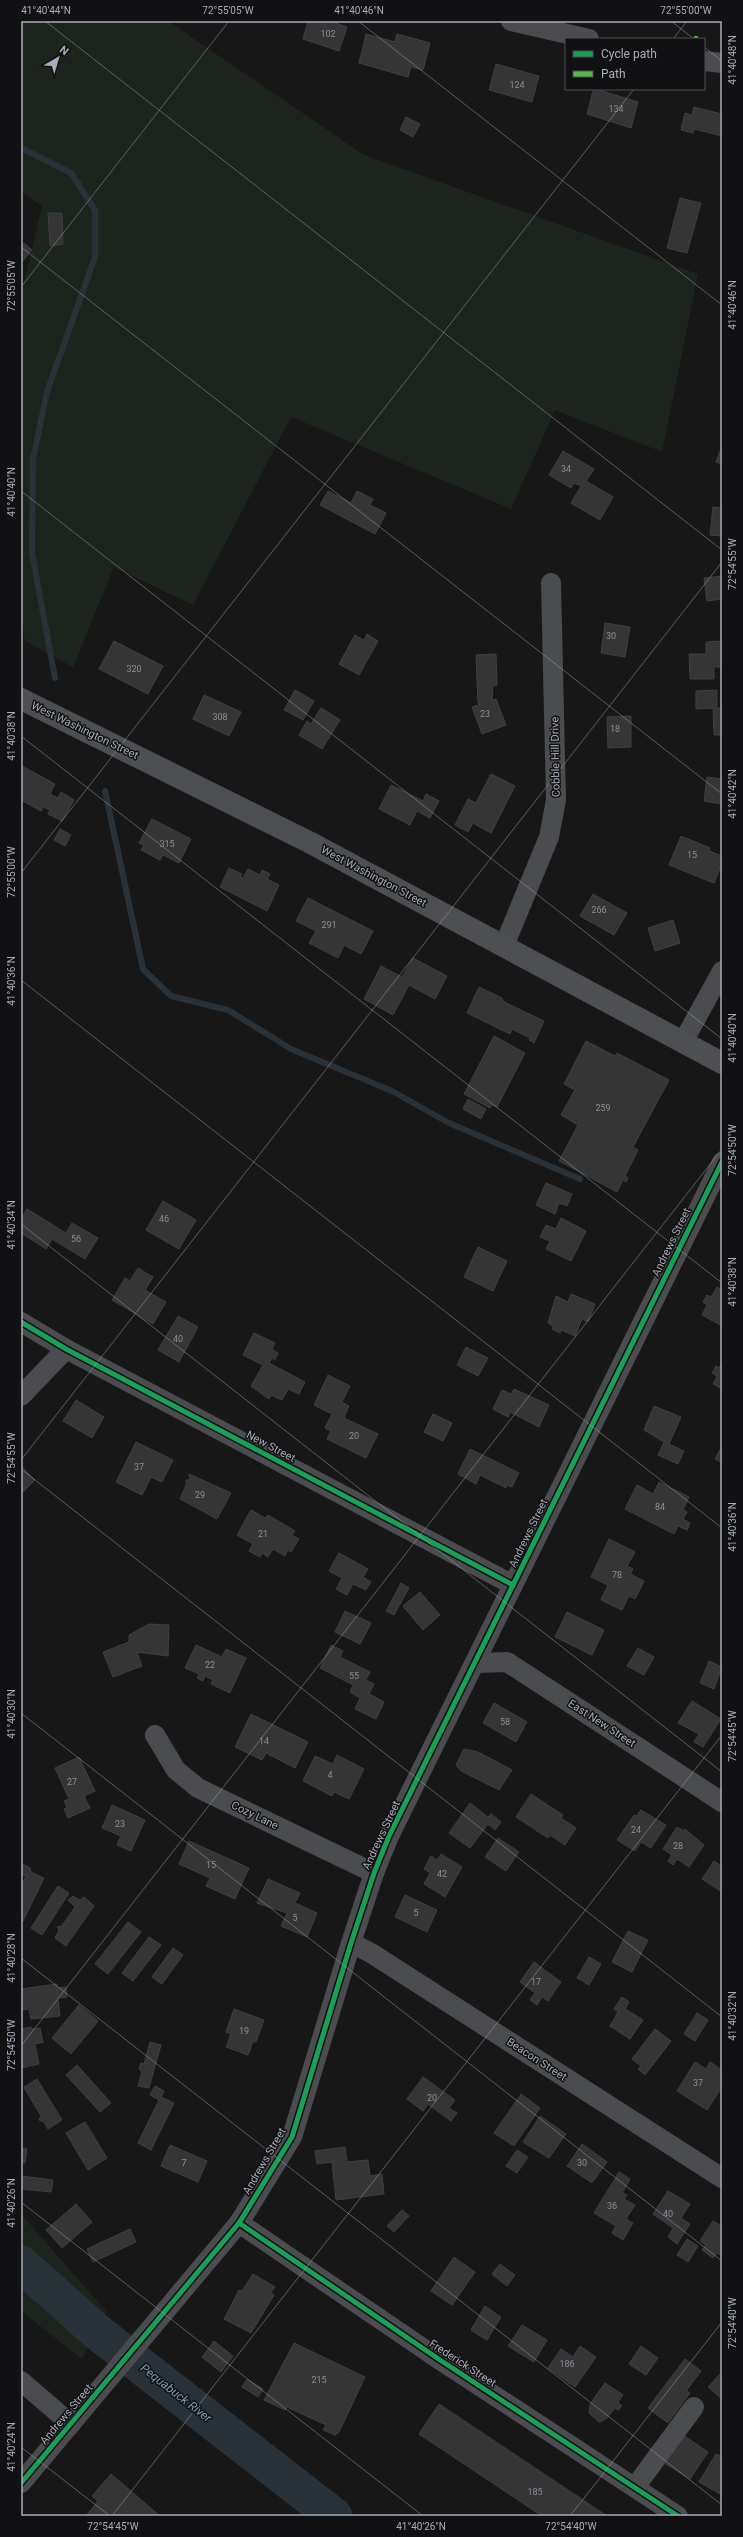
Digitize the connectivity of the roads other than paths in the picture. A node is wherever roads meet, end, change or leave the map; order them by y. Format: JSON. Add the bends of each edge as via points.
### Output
{"nodes":[{"id":1,"x":511,"y":21,"type":"edge"},
{"id":2,"x":585,"y":38,"type":"edge"},
{"id":3,"x":705,"y":61,"type":"edge"},
{"id":4,"x":722,"y":63,"type":"edge"},
{"id":5,"x":551,"y":583,"type":"dead end"},
{"id":6,"x":21,"y":699,"type":"edge"},
{"id":7,"x":504,"y":946,"type":"junction"},
{"id":8,"x":722,"y":971,"type":"edge"},
{"id":9,"x":683,"y":1042,"type":"junction"},
{"id":10,"x":722,"y":1063,"type":"edge"},
{"id":11,"x":722,"y":1162,"type":"edge"},
{"id":12,"x":21,"y":1322,"type":"edge"},
{"id":13,"x":66,"y":1349,"type":"junction"},
{"id":14,"x":21,"y":1396,"type":"edge"},
{"id":15,"x":513,"y":1585,"type":"junction"},
{"id":16,"x":476,"y":1663,"type":"junction"},
{"id":17,"x":155,"y":1735,"type":"dead end"},
{"id":18,"x":722,"y":1802,"type":"edge"},
{"id":19,"x":374,"y":1873,"type":"junction"},
{"id":20,"x":351,"y":1943,"type":"junction"},
{"id":21,"x":722,"y":2178,"type":"edge"},
{"id":22,"x":239,"y":2224,"type":"junction"},
{"id":23,"x":21,"y":2381,"type":"edge"},
{"id":24,"x":694,"y":2407,"type":"dead end"},
{"id":25,"x":71,"y":2424,"type":"junction"},
{"id":26,"x":21,"y":2483,"type":"edge"},
{"id":27,"x":635,"y":2487,"type":"junction"},
{"id":28,"x":678,"y":2516,"type":"edge"}],
"edges":[{"from":1,"to":2,"type":"street"},
{"from":3,"to":4,"type":"street"},
{"from":5,"to":7,"type":"street","name":"Cobble Hill Drive","via":[[556,800],[549,837]]},
{"from":6,"to":7,"type":"main road","name":"West Washington Street","via":[[309,842]]},
{"from":7,"to":9,"type":"main road","name":"West Washington Street"},
{"from":8,"to":9,"type":"street"},
{"from":9,"to":10,"type":"main road","name":"West Washington Street"},
{"from":11,"to":15,"type":"street","name":"Andrews Street"},
{"from":12,"to":13,"type":"street","name":"New Street"},
{"from":13,"to":14,"type":"street"},
{"from":13,"to":15,"type":"street","name":"New Street"},
{"from":15,"to":16,"type":"street","name":"Andrews Street"},
{"from":16,"to":18,"type":"street","name":"East New Street","via":[[507,1662]]},
{"from":16,"to":19,"type":"street","name":"Andrews Street"},
{"from":17,"to":19,"type":"street","name":"Cozy Lane","via":[[176,1770],[198,1788]]},
{"from":19,"to":20,"type":"street","name":"Andrews Street"},
{"from":20,"to":21,"type":"street","name":"Beacon Street","via":[[371,1953]]},
{"from":20,"to":22,"type":"street","name":"Andrews Street","via":[[292,2137]]},
{"from":22,"to":25,"type":"street","name":"Andrews Street"},
{"from":22,"to":27,"type":"street","name":"Frederick Street","via":[[440,2360]]},
{"from":23,"to":25,"type":"street"},
{"from":24,"to":27,"type":"street"},
{"from":25,"to":26,"type":"street","name":"Andrews Street"},
{"from":27,"to":28,"type":"street","name":"Frederick Street"}]}
